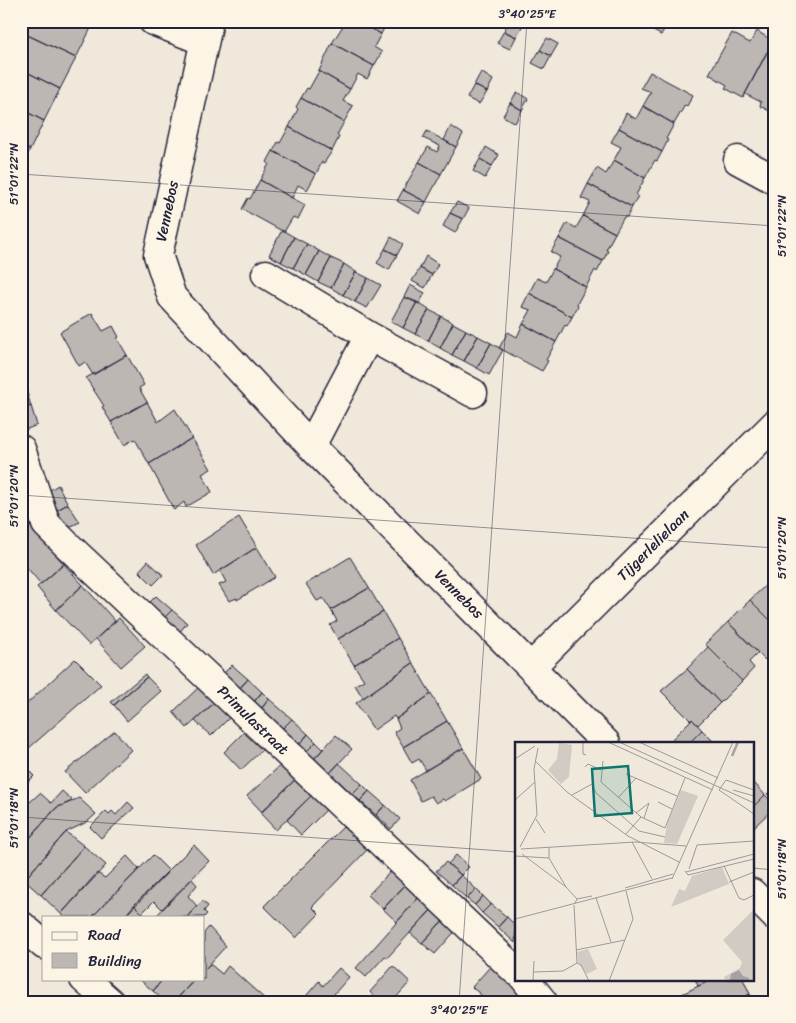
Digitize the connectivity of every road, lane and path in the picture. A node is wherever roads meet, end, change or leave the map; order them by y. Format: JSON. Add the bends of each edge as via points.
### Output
{"nodes":[{"id":1,"x":153,"y":21,"type":"edge"},
{"id":2,"x":206,"y":31,"type":"edge"},
{"id":3,"x":738,"y":160,"type":"dead end"},
{"id":4,"x":775,"y":180,"type":"edge"},
{"id":5,"x":266,"y":274,"type":"dead end"},
{"id":6,"x":369,"y":336,"type":"junction"},
{"id":7,"x":473,"y":393,"type":"dead end"},
{"id":8,"x":775,"y":424,"type":"edge"},
{"id":9,"x":311,"y":446,"type":"junction"},
{"id":10,"x":21,"y":449,"type":"edge"},
{"id":11,"x":532,"y":667,"type":"junction"},
{"id":12,"x":605,"y":742,"type":"edge"},
{"id":13,"x":754,"y":895,"type":"edge"},
{"id":14,"x":775,"y":916,"type":"edge"},
{"id":15,"x":21,"y":925,"type":"edge"},
{"id":16,"x":42,"y":943,"type":"edge"},
{"id":17,"x":515,"y":970,"type":"edge"},
{"id":18,"x":85,"y":980,"type":"edge"},
{"id":19,"x":526,"y":980,"type":"edge"},
{"id":20,"x":110,"y":1002,"type":"edge"},
{"id":21,"x":543,"y":1002,"type":"edge"}],
"edges":[{"from":1,"to":2,"type":"street","name":"Vennebos"},
{"from":2,"to":9,"type":"street","name":"Vennebos","via":[[158,255],[172,298]]},
{"from":3,"to":4,"type":"street"},
{"from":5,"to":6,"type":"street"},
{"from":6,"to":7,"type":"street"},
{"from":6,"to":9,"type":"street"},
{"from":8,"to":11,"type":"street","name":"Tijgerlelielaan"},
{"from":9,"to":11,"type":"street","name":"Vennebos"},
{"from":10,"to":17,"type":"street","name":"Primulastraat","via":[[46,524]]},
{"from":11,"to":12,"type":"street","name":"Vennebos"},
{"from":13,"to":14,"type":"street"},
{"from":15,"to":16,"type":"street"},
{"from":18,"to":20,"type":"street"},
{"from":19,"to":21,"type":"street"}]}
